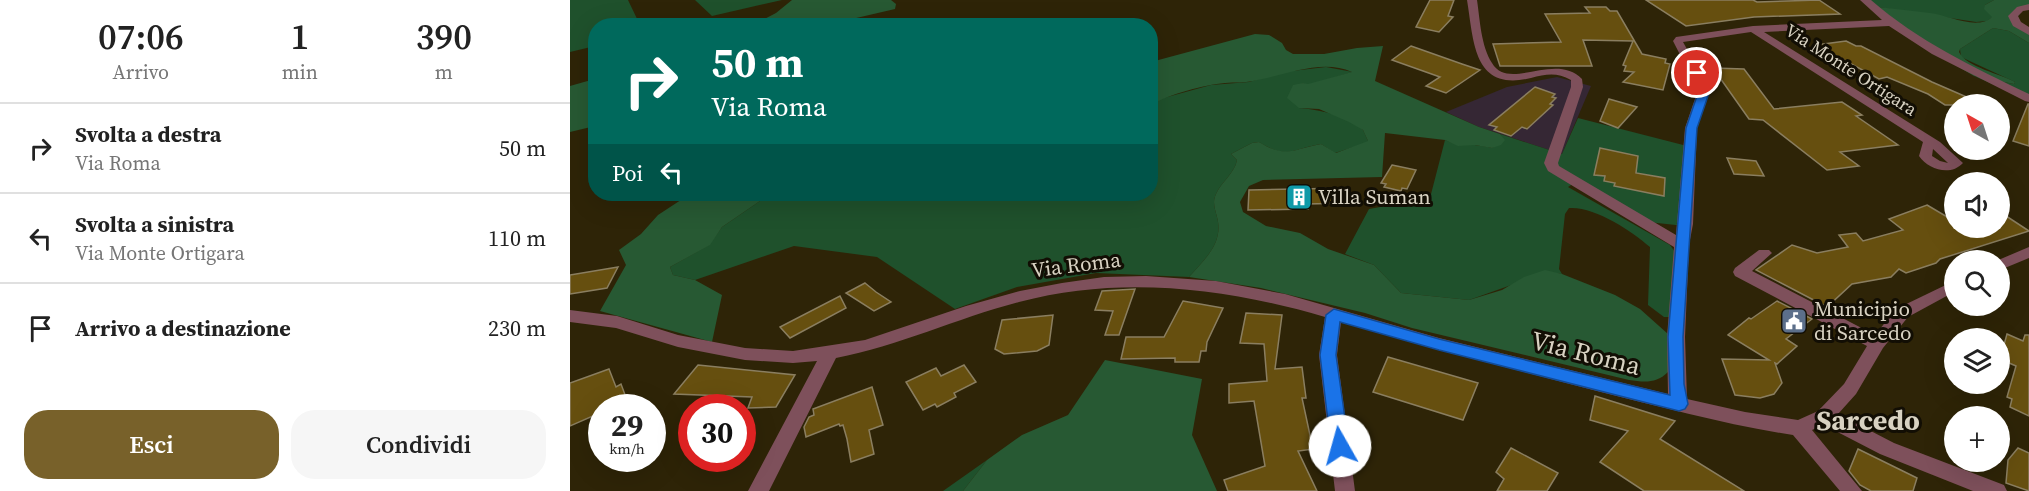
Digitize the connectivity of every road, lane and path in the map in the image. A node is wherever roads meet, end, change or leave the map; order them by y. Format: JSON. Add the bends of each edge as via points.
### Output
{"nodes":[{"id":1,"x":1472,"y":0,"type":"edge"},
{"id":2,"x":1864,"y":0,"type":"edge"},
{"id":3,"x":2029,"y":7,"type":"edge"},
{"id":4,"x":1892,"y":23,"type":"junction"},
{"id":5,"x":1753,"y":29,"type":"junction"},
{"id":6,"x":2029,"y":32,"type":"edge"},
{"id":7,"x":2029,"y":99,"type":"edge"},
{"id":8,"x":1929,"y":142,"type":"dead end"},
{"id":9,"x":1682,"y":245,"type":"junction"},
{"id":10,"x":2029,"y":252,"type":"edge"},
{"id":11,"x":1764,"y":253,"type":"dead end"},
{"id":12,"x":2010,"y":260,"type":"edge"},
{"id":13,"x":1944,"y":291,"type":"edge"},
{"id":14,"x":1334,"y":315,"type":"junction"},
{"id":15,"x":570,"y":316,"type":"edge"},
{"id":16,"x":1877,"y":344,"type":"junction"},
{"id":17,"x":830,"y":353,"type":"junction"},
{"id":18,"x":1679,"y":404,"type":"junction"},
{"id":19,"x":1825,"y":416,"type":"junction"},
{"id":20,"x":1799,"y":428,"type":"junction"},
{"id":21,"x":758,"y":491,"type":"edge"},
{"id":22,"x":1346,"y":491,"type":"edge"},
{"id":23,"x":1852,"y":491,"type":"edge"},
{"id":24,"x":1997,"y":491,"type":"edge"}],
"edges":[{"from":1,"to":9,"type":"street","via":[[1488,67],[1498,75],[1513,79],[1553,70],[1570,73],[1576,79],[1577,87],[1551,163],[1553,168]]},
{"from":2,"to":4,"type":"street"},
{"from":3,"to":6,"type":"street","via":[[2013,16]]},
{"from":4,"to":5,"type":"street","name":"Via Monte Ortigara"},
{"from":4,"to":7,"type":"street","via":[[1936,52]]},
{"from":5,"to":8,"type":"street","name":"Via Monte Ortigara"},
{"from":5,"to":9,"type":"street","name":"Via Monte Ortigara","via":[[1678,41],[1704,90],[1691,128]]},
{"from":9,"to":18,"type":"street","name":"Via Monte Ortigara","via":[[1676,337]]},
{"from":10,"to":12,"type":"street"},
{"from":11,"to":16,"type":"street","via":[[1741,272]]},
{"from":13,"to":16,"type":"street","via":[[1906,310]]},
{"from":14,"to":17,"type":"street","name":"Via Roma","via":[[1216,286],[1104,282],[1020,296],[866,346]]},
{"from":14,"to":18,"type":"street","name":"Via Roma"},
{"from":14,"to":22,"type":"street","via":[[1328,355]]},
{"from":15,"to":17,"type":"street","name":"Via Roma","via":[[617,322],[678,341],[745,354],[793,357]]},
{"from":16,"to":19,"type":"street","via":[[1850,389]]},
{"from":17,"to":21,"type":"street"},
{"from":18,"to":20,"type":"street","name":"Via Roma"},
{"from":19,"to":20,"type":"street"},
{"from":19,"to":24,"type":"street","via":[[1904,456]]},
{"from":20,"to":23,"type":"street"}]}
